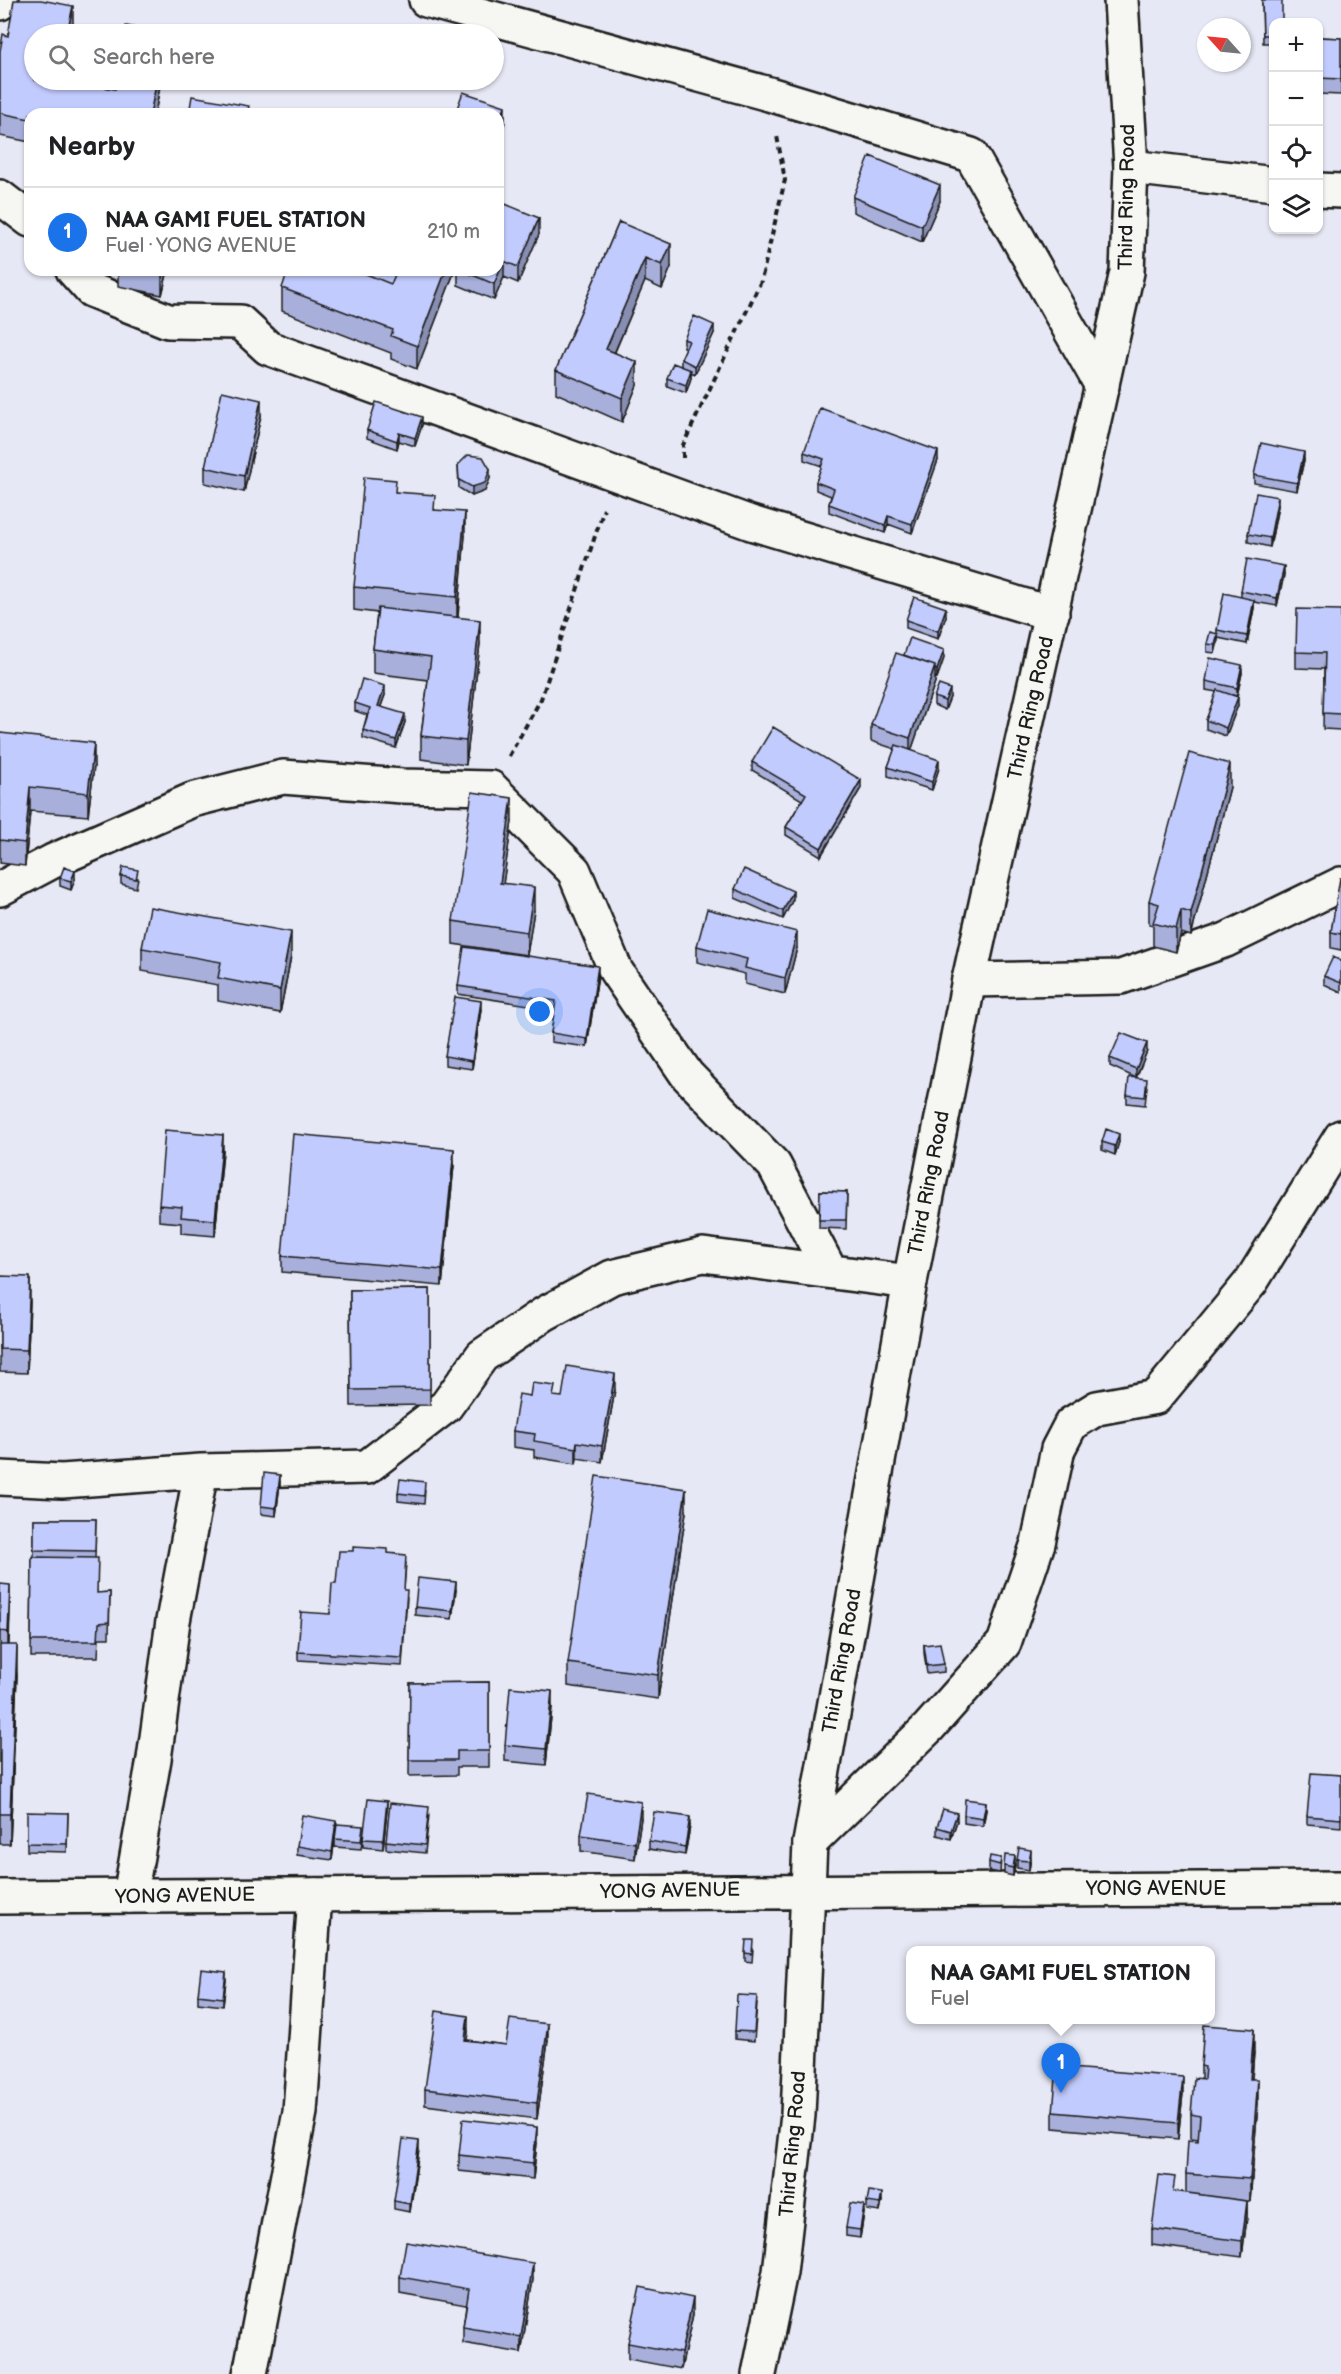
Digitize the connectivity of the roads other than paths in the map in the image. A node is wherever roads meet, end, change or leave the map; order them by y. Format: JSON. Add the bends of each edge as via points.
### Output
{"nodes":[{"id":1,"x":426,"y":0,"type":"edge"},
{"id":2,"x":1121,"y":0,"type":"edge"},
{"id":3,"x":1131,"y":167,"type":"junction"},
{"id":4,"x":1269,"y":183,"type":"edge"},
{"id":5,"x":1323,"y":190,"type":"edge"},
{"id":6,"x":1341,"y":191,"type":"edge"},
{"id":7,"x":0,"y":197,"type":"edge"},
{"id":8,"x":24,"y":215,"type":"edge"},
{"id":9,"x":79,"y":276,"type":"edge"},
{"id":10,"x":1102,"y":386,"type":"junction"},
{"id":11,"x":1052,"y":614,"type":"junction"},
{"id":12,"x":1341,"y":884,"type":"edge"},
{"id":13,"x":0,"y":889,"type":"edge"},
{"id":14,"x":969,"y":980,"type":"junction"},
{"id":15,"x":1341,"y":1137,"type":"edge"},
{"id":16,"x":830,"y":1271,"type":"junction"},
{"id":17,"x":910,"y":1282,"type":"junction"},
{"id":18,"x":201,"y":1471,"type":"junction"},
{"id":19,"x":0,"y":1478,"type":"edge"},
{"id":20,"x":810,"y":1843,"type":"junction"},
{"id":21,"x":1341,"y":1888,"type":"edge"},
{"id":22,"x":807,"y":1890,"type":"junction"},
{"id":23,"x":315,"y":1895,"type":"junction"},
{"id":24,"x":130,"y":1896,"type":"junction"},
{"id":25,"x":0,"y":1897,"type":"edge"},
{"id":26,"x":250,"y":2374,"type":"edge"},
{"id":27,"x":760,"y":2374,"type":"edge"}],
"edges":[{"from":1,"to":10,"type":"street","via":[[971,154]]},
{"from":2,"to":3,"type":"street","name":"Third Ring Road"},
{"from":3,"to":4,"type":"street"},
{"from":3,"to":10,"type":"street","name":"Third Ring Road","via":[[1127,273]]},
{"from":5,"to":6,"type":"street"},
{"from":7,"to":8,"type":"street"},
{"from":9,"to":11,"type":"street","via":[[91,290],[168,321],[240,322],[268,348],[751,523]]},
{"from":10,"to":11,"type":"street","name":"Third Ring Road"},
{"from":11,"to":14,"type":"street","name":"Third Ring Road"},
{"from":12,"to":14,"type":"street","via":[[1226,940],[1121,977]]},
{"from":13,"to":16,"type":"street","via":[[53,861],[192,800],[283,777],[491,788],[574,871],[616,971],[687,1075],[774,1165]]},
{"from":14,"to":17,"type":"street","name":"Third Ring Road"},
{"from":15,"to":20,"type":"street","via":[[1251,1282],[1156,1397],[1097,1408],[1071,1424],[1058,1449],[1038,1543],[1004,1643],[929,1727]]},
{"from":16,"to":17,"type":"street"},
{"from":16,"to":18,"type":"street","via":[[703,1255],[612,1277],[544,1314],[482,1356],[446,1406],[367,1467]]},
{"from":17,"to":20,"type":"street","name":"Third Ring Road"},
{"from":18,"to":19,"type":"street","via":[[62,1481]]},
{"from":18,"to":24,"type":"street"},
{"from":20,"to":22,"type":"street","name":"Third Ring Road"},
{"from":21,"to":22,"type":"street","name":"YONG AVENUE"},
{"from":22,"to":23,"type":"street","name":"YONG AVENUE"},
{"from":22,"to":27,"type":"street","name":"Third Ring Road","via":[[798,2115],[780,2272]]},
{"from":23,"to":24,"type":"street","name":"YONG AVENUE"},
{"from":23,"to":26,"type":"street","via":[[300,2112]]},
{"from":24,"to":25,"type":"street","name":"YONG AVENUE"}]}
